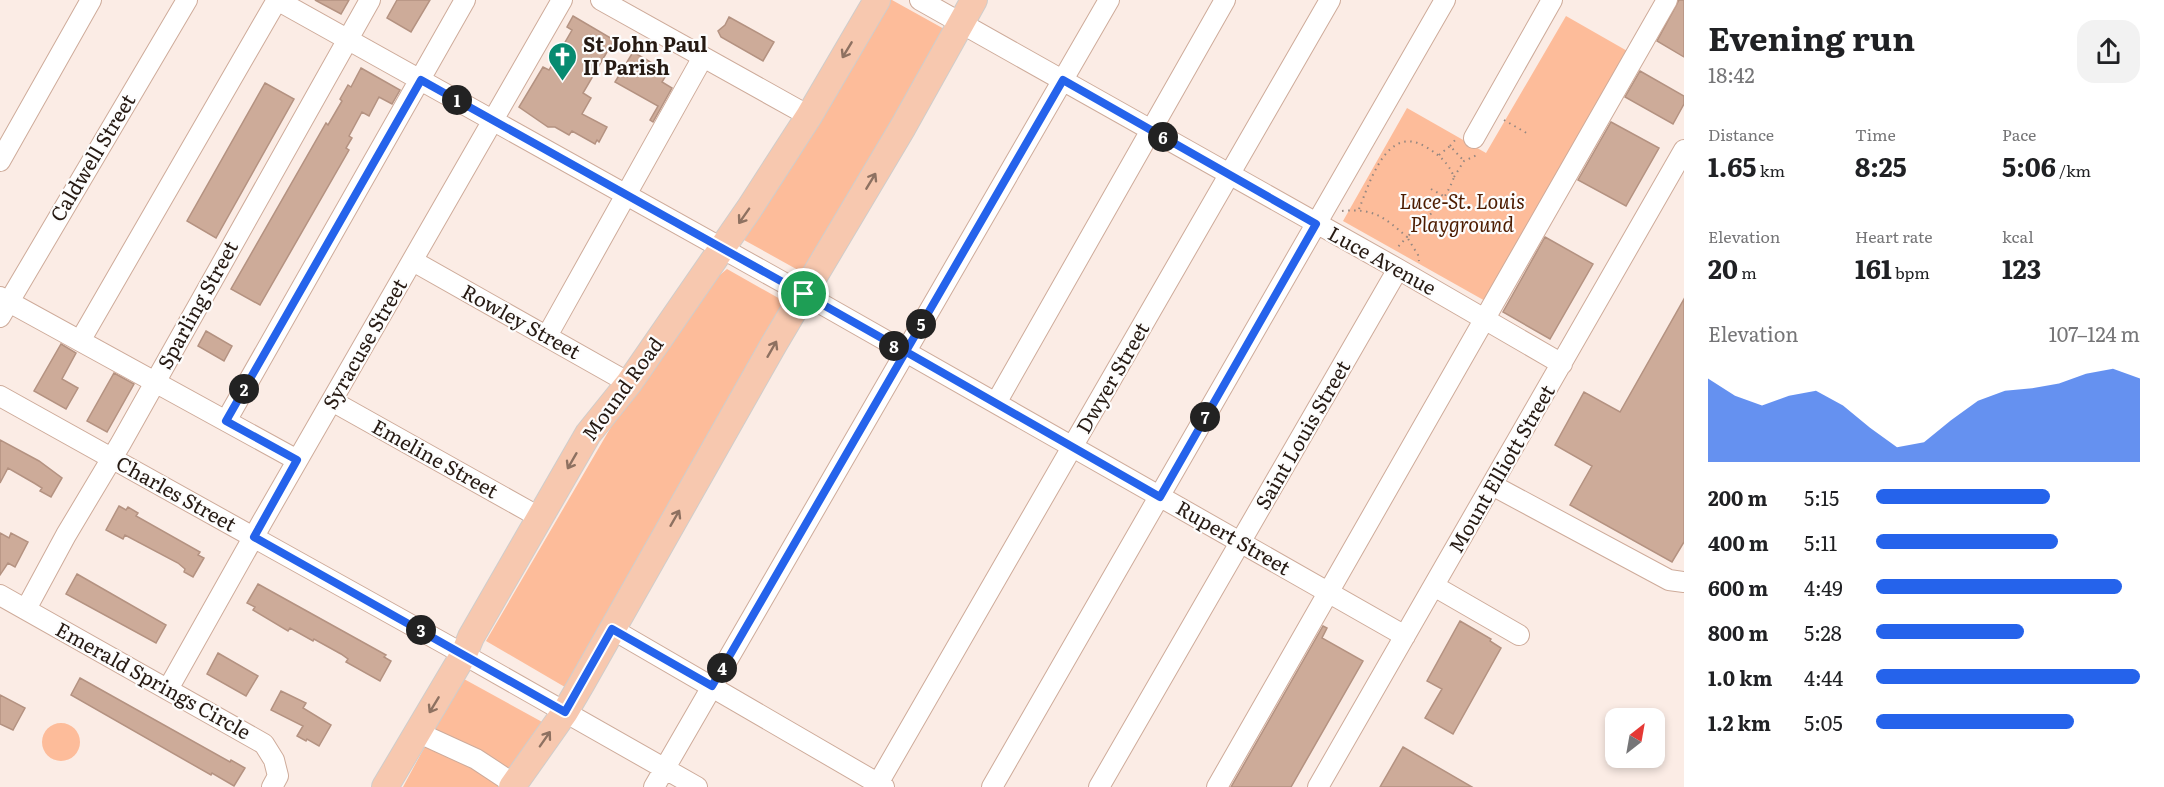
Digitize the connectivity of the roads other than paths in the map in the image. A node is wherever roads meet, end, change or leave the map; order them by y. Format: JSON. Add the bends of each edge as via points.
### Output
{"nodes":[{"id":1,"x":91,"y":0,"type":"edge"},
{"id":2,"x":187,"y":0,"type":"edge"},
{"id":3,"x":277,"y":0,"type":"edge"},
{"id":4,"x":370,"y":0,"type":"edge"},
{"id":5,"x":465,"y":0,"type":"edge"},
{"id":6,"x":562,"y":0,"type":"edge"},
{"id":7,"x":601,"y":0,"type":"edge"},
{"id":8,"x":877,"y":0,"type":"edge"},
{"id":9,"x":920,"y":0,"type":"edge"},
{"id":10,"x":974,"y":0,"type":"edge"},
{"id":11,"x":1109,"y":0,"type":"edge"},
{"id":12,"x":1225,"y":0,"type":"edge"},
{"id":13,"x":1330,"y":0,"type":"edge"},
{"id":14,"x":1445,"y":0,"type":"edge"},
{"id":15,"x":1552,"y":0,"type":"edge"},
{"id":16,"x":1668,"y":0,"type":"edge"},
{"id":17,"x":960,"y":23,"type":"junction"},
{"id":18,"x":348,"y":39,"type":"junction"},
{"id":19,"x":703,"y":57,"type":"junction"},
{"id":20,"x":421,"y":80,"type":"junction"},
{"id":21,"x":1063,"y":80,"type":"junction"},
{"id":22,"x":808,"y":116,"type":"junction"},
{"id":23,"x":492,"y":120,"type":"junction"},
{"id":24,"x":1151,"y":131,"type":"junction"},
{"id":25,"x":1471,"y":142,"type":"road end"},
{"id":26,"x":1684,"y":150,"type":"edge"},
{"id":27,"x":0,"y":161,"type":"edge"},
{"id":28,"x":1230,"y":175,"type":"junction"},
{"id":29,"x":627,"y":195,"type":"junction"},
{"id":30,"x":1316,"y":224,"type":"junction"},
{"id":31,"x":722,"y":248,"type":"junction"},
{"id":32,"x":413,"y":261,"type":"junction"},
{"id":33,"x":1398,"y":270,"type":"junction"},
{"id":34,"x":804,"y":294,"type":"junction"},
{"id":35,"x":3,"y":305,"type":"edge"},
{"id":36,"x":1484,"y":319,"type":"junction"},
{"id":37,"x":547,"y":336,"type":"junction"},
{"id":38,"x":80,"y":340,"type":"junction"},
{"id":39,"x":906,"y":352,"type":"junction"},
{"id":40,"x":1562,"y":364,"type":"junction"},
{"id":41,"x":155,"y":381,"type":"junction"},
{"id":42,"x":629,"y":383,"type":"junction"},
{"id":43,"x":0,"y":396,"type":"edge"},
{"id":44,"x":332,"y":400,"type":"junction"},
{"id":45,"x":996,"y":403,"type":"junction"},
{"id":46,"x":226,"y":421,"type":"junction"},
{"id":47,"x":1073,"y":447,"type":"junction"},
{"id":48,"x":111,"y":458,"type":"junction"},
{"id":49,"x":297,"y":460,"type":"junction"},
{"id":50,"x":1492,"y":485,"type":"junction"},
{"id":51,"x":1160,"y":497,"type":"junction"},
{"id":52,"x":539,"y":517,"type":"junction"},
{"id":53,"x":254,"y":537,"type":"junction"},
{"id":54,"x":1240,"y":542,"type":"junction"},
{"id":55,"x":1684,"y":582,"type":"edge"},
{"id":56,"x":1434,"y":586,"type":"junction"},
{"id":57,"x":1327,"y":591,"type":"junction"},
{"id":58,"x":0,"y":595,"type":"edge"},
{"id":59,"x":26,"y":609,"type":"junction"},
{"id":60,"x":612,"y":629,"type":"junction"},
{"id":61,"x":1519,"y":635,"type":"dead end"},
{"id":62,"x":1405,"y":636,"type":"junction"},
{"id":63,"x":464,"y":654,"type":"junction"},
{"id":64,"x":712,"y":686,"type":"junction"},
{"id":65,"x":168,"y":689,"type":"junction"},
{"id":66,"x":565,"y":712,"type":"junction"},
{"id":67,"x":417,"y":732,"type":"junction"},
{"id":68,"x":665,"y":768,"type":"junction"},
{"id":69,"x":513,"y":785,"type":"edge"},
{"id":70,"x":880,"y":786,"type":"edge"},
{"id":71,"x":272,"y":787,"type":"edge"},
{"id":72,"x":385,"y":787,"type":"edge"},
{"id":73,"x":654,"y":787,"type":"edge"},
{"id":74,"x":697,"y":787,"type":"edge"},
{"id":75,"x":992,"y":787,"type":"edge"},
{"id":76,"x":1098,"y":787,"type":"edge"},
{"id":77,"x":1217,"y":787,"type":"edge"},
{"id":78,"x":1318,"y":787,"type":"edge"}],
"edges":[{"from":1,"to":27,"type":"street"},
{"from":2,"to":35,"type":"street","name":"Caldwell Street"},
{"from":3,"to":18,"type":"street","name":"Rupert Street"},
{"from":3,"to":38,"type":"street"},
{"from":4,"to":18,"type":"street","name":"Sparling Street"},
{"from":5,"to":20,"type":"street"},
{"from":6,"to":23,"type":"street","name":"Syracuse Street"},
{"from":7,"to":19,"type":"street"},
{"from":8,"to":22,"type":"main road","name":"Mound Road","one_way":true},
{"from":9,"to":17,"type":"street","name":"Luce Avenue"},
{"from":10,"to":17,"type":"main road"},
{"from":11,"to":21,"type":"street"},
{"from":12,"to":24,"type":"street"},
{"from":13,"to":28,"type":"street","name":"Dwyer Street"},
{"from":14,"to":30,"type":"street"},
{"from":15,"to":25,"type":"street"},
{"from":16,"to":36,"type":"street"},
{"from":17,"to":21,"type":"street","name":"Luce Avenue"},
{"from":34,"to":17,"type":"main road","one_way":true},
{"from":18,"to":20,"type":"street","name":"Rupert Street"},
{"from":18,"to":41,"type":"street","name":"Sparling Street"},
{"from":19,"to":22,"type":"street"},
{"from":19,"to":29,"type":"street"},
{"from":20,"to":23,"type":"street","name":"Rupert Street"},
{"from":20,"to":46,"type":"street"},
{"from":21,"to":24,"type":"street","name":"Luce Avenue"},
{"from":21,"to":39,"type":"street"},
{"from":22,"to":31,"type":"main road","name":"Mound Road","one_way":true},
{"from":23,"to":29,"type":"street","name":"Rupert Street"},
{"from":23,"to":32,"type":"street","name":"Syracuse Street"},
{"from":24,"to":28,"type":"street","name":"Luce Avenue"},
{"from":24,"to":45,"type":"street"},
{"from":26,"to":40,"type":"street","name":"Mount Elliott Street"},
{"from":28,"to":30,"type":"street","name":"Luce Avenue"},
{"from":28,"to":47,"type":"street","name":"Dwyer Street"},
{"from":29,"to":31,"type":"street","name":"Rupert Street"},
{"from":29,"to":37,"type":"street"},
{"from":30,"to":33,"type":"street","name":"Luce Avenue"},
{"from":30,"to":51,"type":"street"},
{"from":31,"to":34,"type":"street","name":"Rupert Street"},
{"from":31,"to":42,"type":"main road","name":"Mound Road"},
{"from":32,"to":37,"type":"street","name":"Rowley Street"},
{"from":32,"to":44,"type":"street","name":"Syracuse Street"},
{"from":33,"to":36,"type":"street","name":"Luce Avenue"},
{"from":33,"to":54,"type":"street","name":"Saint Louis Street"},
{"from":34,"to":39,"type":"street","name":"Rupert Street"},
{"from":60,"to":34,"type":"main road","one_way":true},
{"from":35,"to":38,"type":"street"},
{"from":36,"to":40,"type":"street","name":"Luce Avenue"},
{"from":36,"to":57,"type":"street"},
{"from":37,"to":42,"type":"street","name":"Rowley Street"},
{"from":38,"to":41,"type":"street"},
{"from":39,"to":45,"type":"street","name":"Rupert Street"},
{"from":39,"to":64,"type":"street"},
{"from":40,"to":50,"type":"street","name":"Mount Elliott Street"},
{"from":41,"to":46,"type":"street"},
{"from":41,"to":48,"type":"street","name":"Sparling Street"},
{"from":42,"to":52,"type":"main road","name":"Mound Road","one_way":true,"via":[[588,434]]},
{"from":43,"to":48,"type":"street","name":"Charles Street"},
{"from":44,"to":49,"type":"street","name":"Syracuse Street"},
{"from":44,"to":52,"type":"street","name":"Emeline Street"},
{"from":45,"to":47,"type":"street","name":"Rupert Street"},
{"from":46,"to":49,"type":"street"},
{"from":47,"to":51,"type":"street","name":"Rupert Street"},
{"from":47,"to":70,"type":"street","name":"Dwyer Street"},
{"from":48,"to":53,"type":"street","name":"Charles Street"},
{"from":48,"to":59,"type":"street","name":"Sparling Street"},
{"from":49,"to":53,"type":"street","name":"Syracuse Street"},
{"from":50,"to":55,"type":"street","via":[[1669,580]]},
{"from":50,"to":56,"type":"street","name":"Mount Elliott Street"},
{"from":51,"to":54,"type":"street","name":"Rupert Street"},
{"from":51,"to":75,"type":"street"},
{"from":52,"to":63,"type":"main road","name":"Mound Road"},
{"from":53,"to":63,"type":"street","name":"Charles Street"},
{"from":53,"to":65,"type":"street","name":"Syracuse Street"},
{"from":54,"to":57,"type":"street","name":"Rupert Street"},
{"from":54,"to":76,"type":"street","name":"Saint Louis Street"},
{"from":56,"to":61,"type":"street"},
{"from":56,"to":62,"type":"street","name":"Mount Elliott Street"},
{"from":57,"to":62,"type":"street","name":"Rupert Street"},
{"from":57,"to":77,"type":"street"},
{"from":58,"to":59,"type":"street","name":"Emerald Springs Circle"},
{"from":59,"to":65,"type":"street","name":"Emerald Springs Circle"},
{"from":60,"to":64,"type":"street"},
{"from":60,"to":66,"type":"main road"},
{"from":62,"to":78,"type":"street","name":"Mount Elliott Street"},
{"from":63,"to":66,"type":"street","name":"Charles Street"},
{"from":63,"to":67,"type":"main road","name":"Mound Road","one_way":true},
{"from":64,"to":68,"type":"street"},
{"from":64,"to":70,"type":"street"},
{"from":65,"to":71,"type":"street","name":"Emerald Springs Circle","via":[[264,744],[278,776]]},
{"from":66,"to":68,"type":"street","name":"Charles Street"},
{"from":69,"to":66,"type":"main road","one_way":true},
{"from":67,"to":69,"type":"street","via":[[476,759]]},
{"from":67,"to":72,"type":"main road","name":"Mound Road"},
{"from":68,"to":73,"type":"street"},
{"from":68,"to":74,"type":"street","name":"Charles Street"}]}
